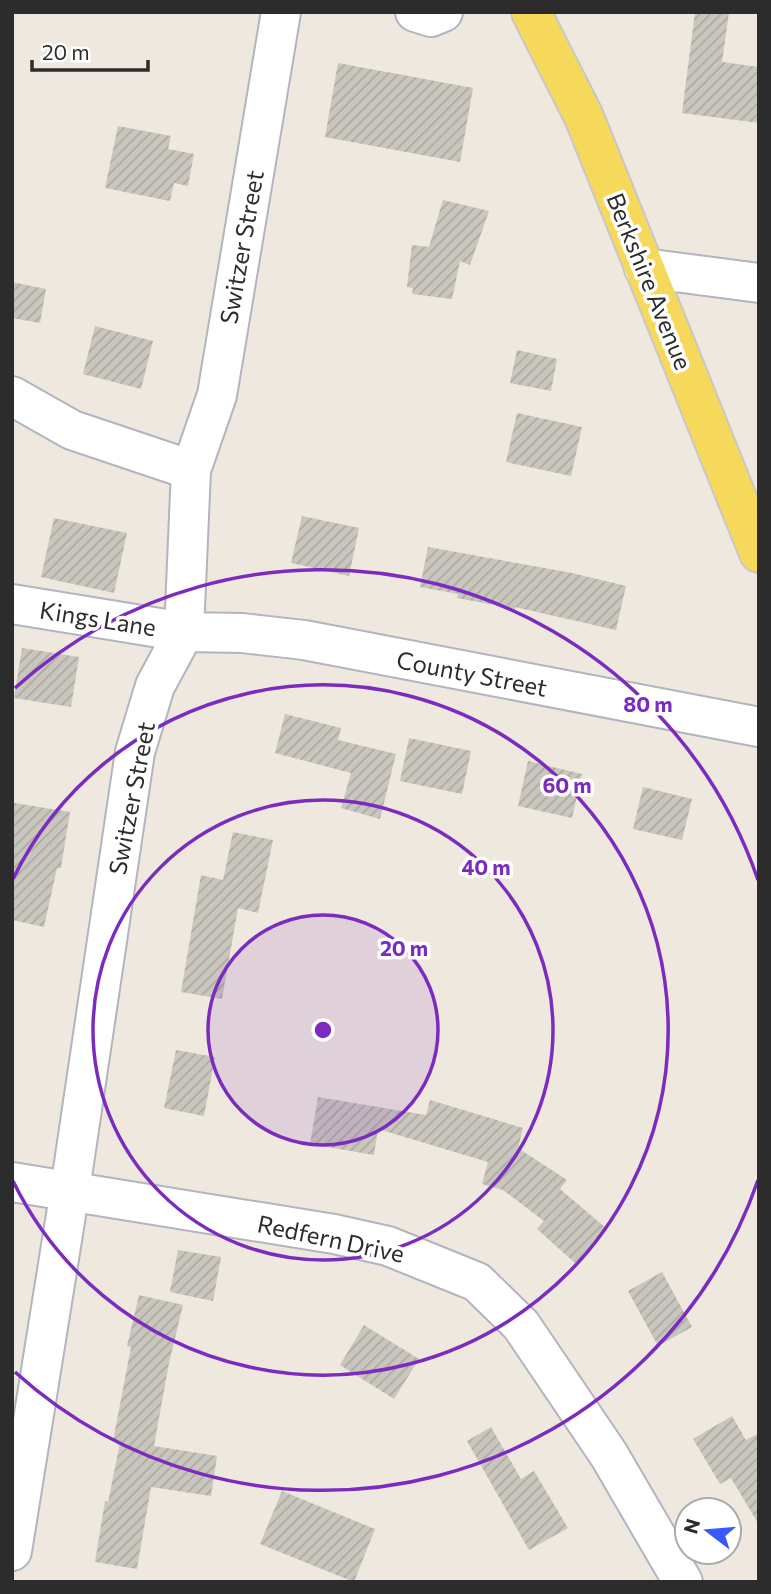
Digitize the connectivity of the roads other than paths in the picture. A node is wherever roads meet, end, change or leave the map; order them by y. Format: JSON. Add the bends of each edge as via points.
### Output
{"nodes":[{"id":1,"x":281,"y":12,"type":"edge"},
{"id":2,"x":415,"y":12,"type":"edge"},
{"id":3,"x":443,"y":12,"type":"edge"},
{"id":4,"x":531,"y":12,"type":"edge"},
{"id":5,"x":644,"y":268,"type":"junction"},
{"id":6,"x":759,"y":283,"type":"edge"},
{"id":7,"x":12,"y":396,"type":"edge"},
{"id":8,"x":191,"y":470,"type":"junction"},
{"id":9,"x":759,"y":553,"type":"edge"},
{"id":10,"x":12,"y":604,"type":"edge"},
{"id":11,"x":184,"y":632,"type":"junction"},
{"id":12,"x":759,"y":727,"type":"edge"},
{"id":13,"x":12,"y":1182,"type":"edge"},
{"id":14,"x":70,"y":1190,"type":"junction"},
{"id":15,"x":12,"y":1551,"type":"edge"},
{"id":16,"x":683,"y":1582,"type":"edge"}],
"edges":[{"from":1,"to":8,"type":"street","name":"Switzer Street","via":[[217,395]]},
{"from":2,"to":3,"type":"street","via":[[431,17]]},
{"from":4,"to":5,"type":"main road","name":"Berkshire Avenue","via":[[584,117]]},
{"from":5,"to":6,"type":"street"},
{"from":5,"to":9,"type":"main road","name":"Berkshire Avenue"},
{"from":7,"to":8,"type":"street","via":[[72,430]]},
{"from":8,"to":11,"type":"street","name":"Switzer Street"},
{"from":10,"to":11,"type":"street","name":"Kings Lane"},
{"from":11,"to":12,"type":"street","name":"County Street","via":[[304,640]]},
{"from":11,"to":14,"type":"street","name":"Switzer Street","via":[[155,686],[135,751]]},
{"from":13,"to":14,"type":"street","name":"Redfern Drive"},
{"from":14,"to":15,"type":"street","name":"Switzer Street"},
{"from":14,"to":16,"type":"street","name":"Redfern Drive","via":[[388,1246],[477,1282],[522,1325],[609,1455]]}]}
